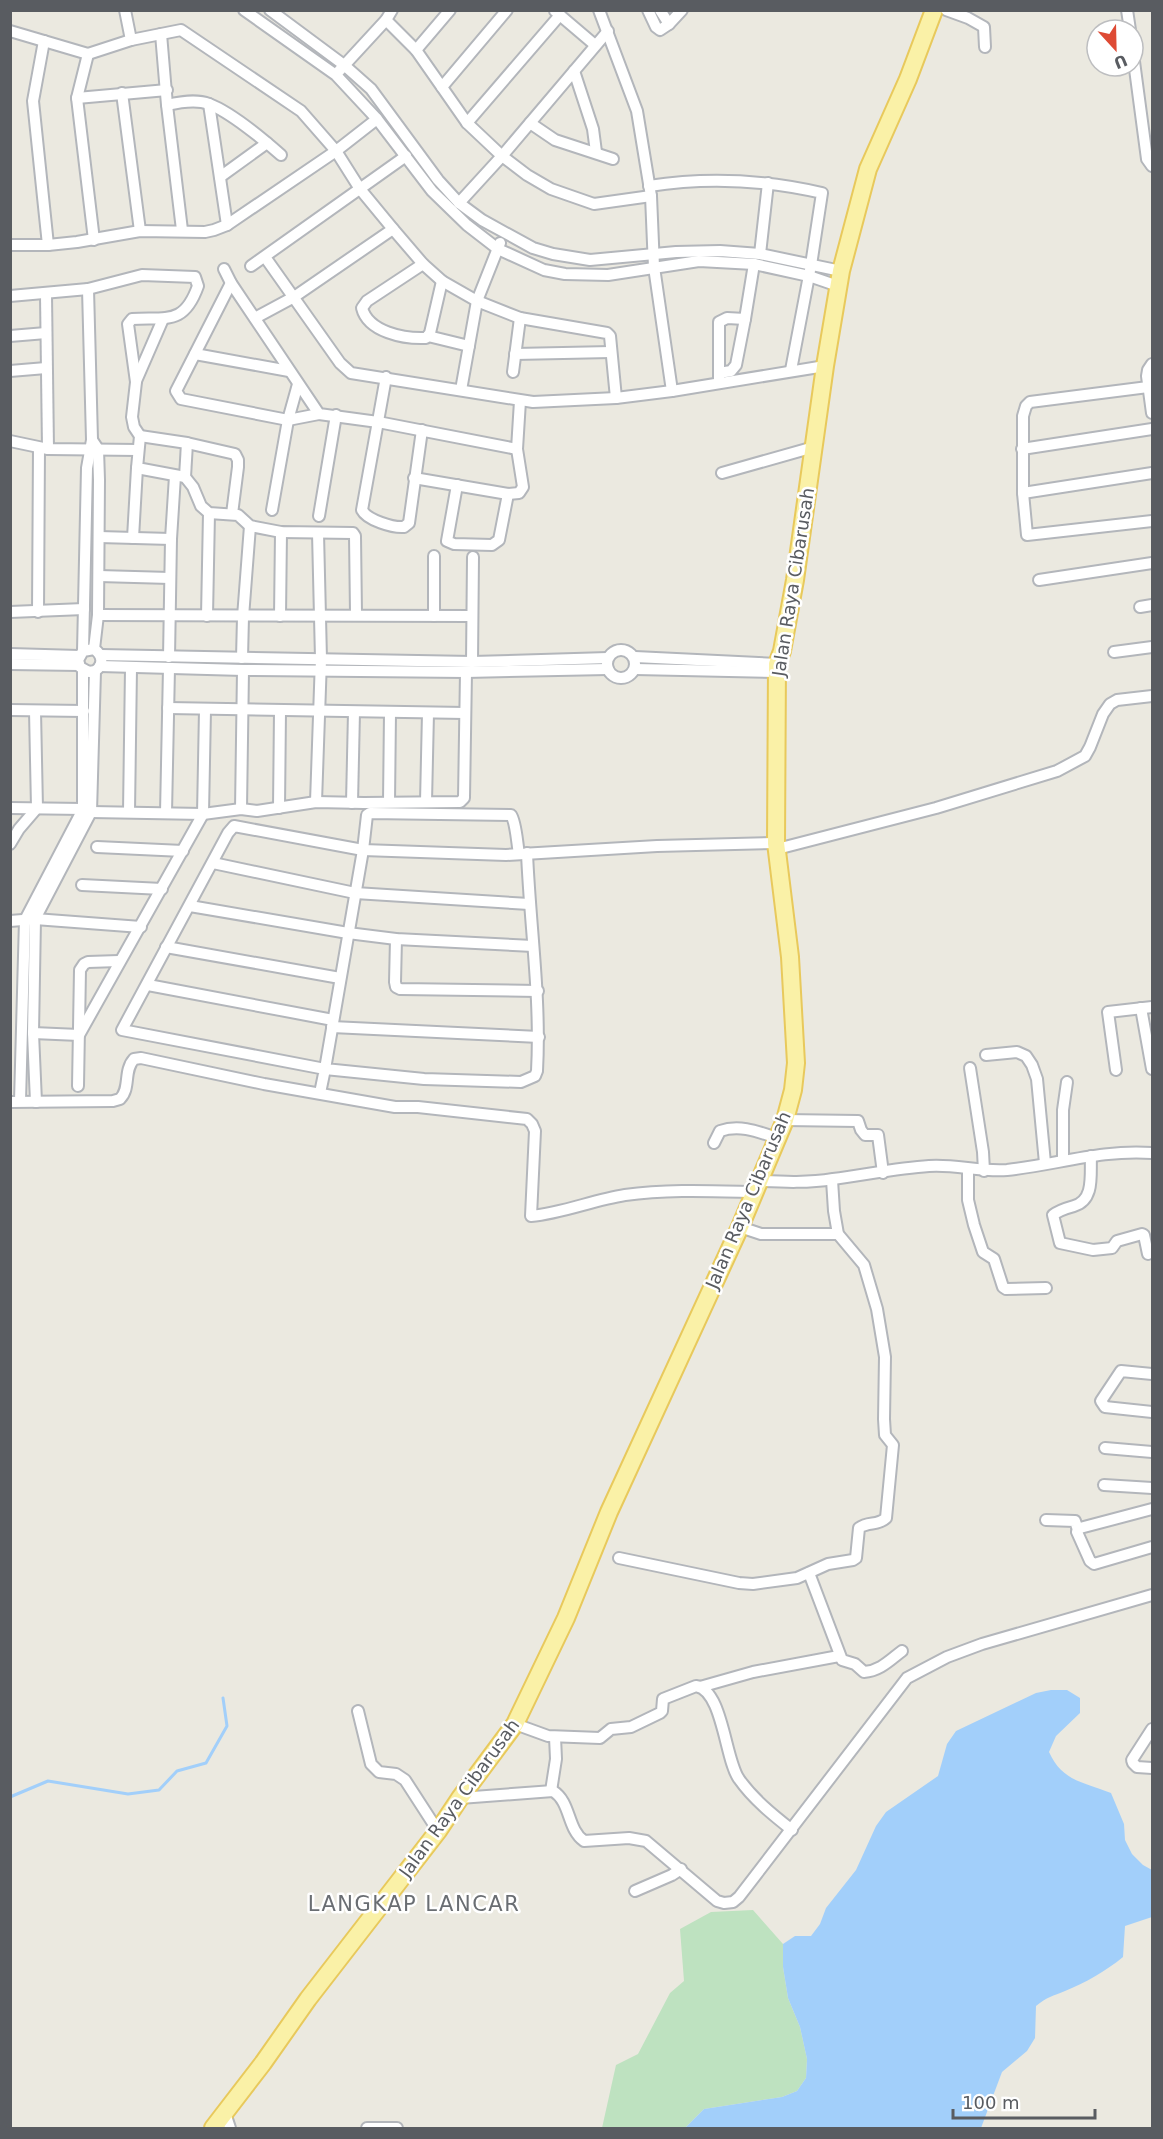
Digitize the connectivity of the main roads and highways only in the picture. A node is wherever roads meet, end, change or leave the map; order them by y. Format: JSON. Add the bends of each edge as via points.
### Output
{"nodes":[{"id":1,"x":934,"y":10,"type":"edge"},
{"id":2,"x":227,"y":2121,"type":"edge"},
{"id":3,"x":213,"y":2128,"type":"edge"}],
"edges":[{"from":1,"to":2,"type":"main road","name":"Jalan Raya Cibarusah","via":[[868,168],[840,279],[795,580],[777,668],[777,846],[790,957],[796,1063],[785,1120],[609,1512],[566,1618],[515,1724],[335,1964]]},
{"from":2,"to":3,"type":"main road","name":"Jalan Raya Cibarusah"}]}
